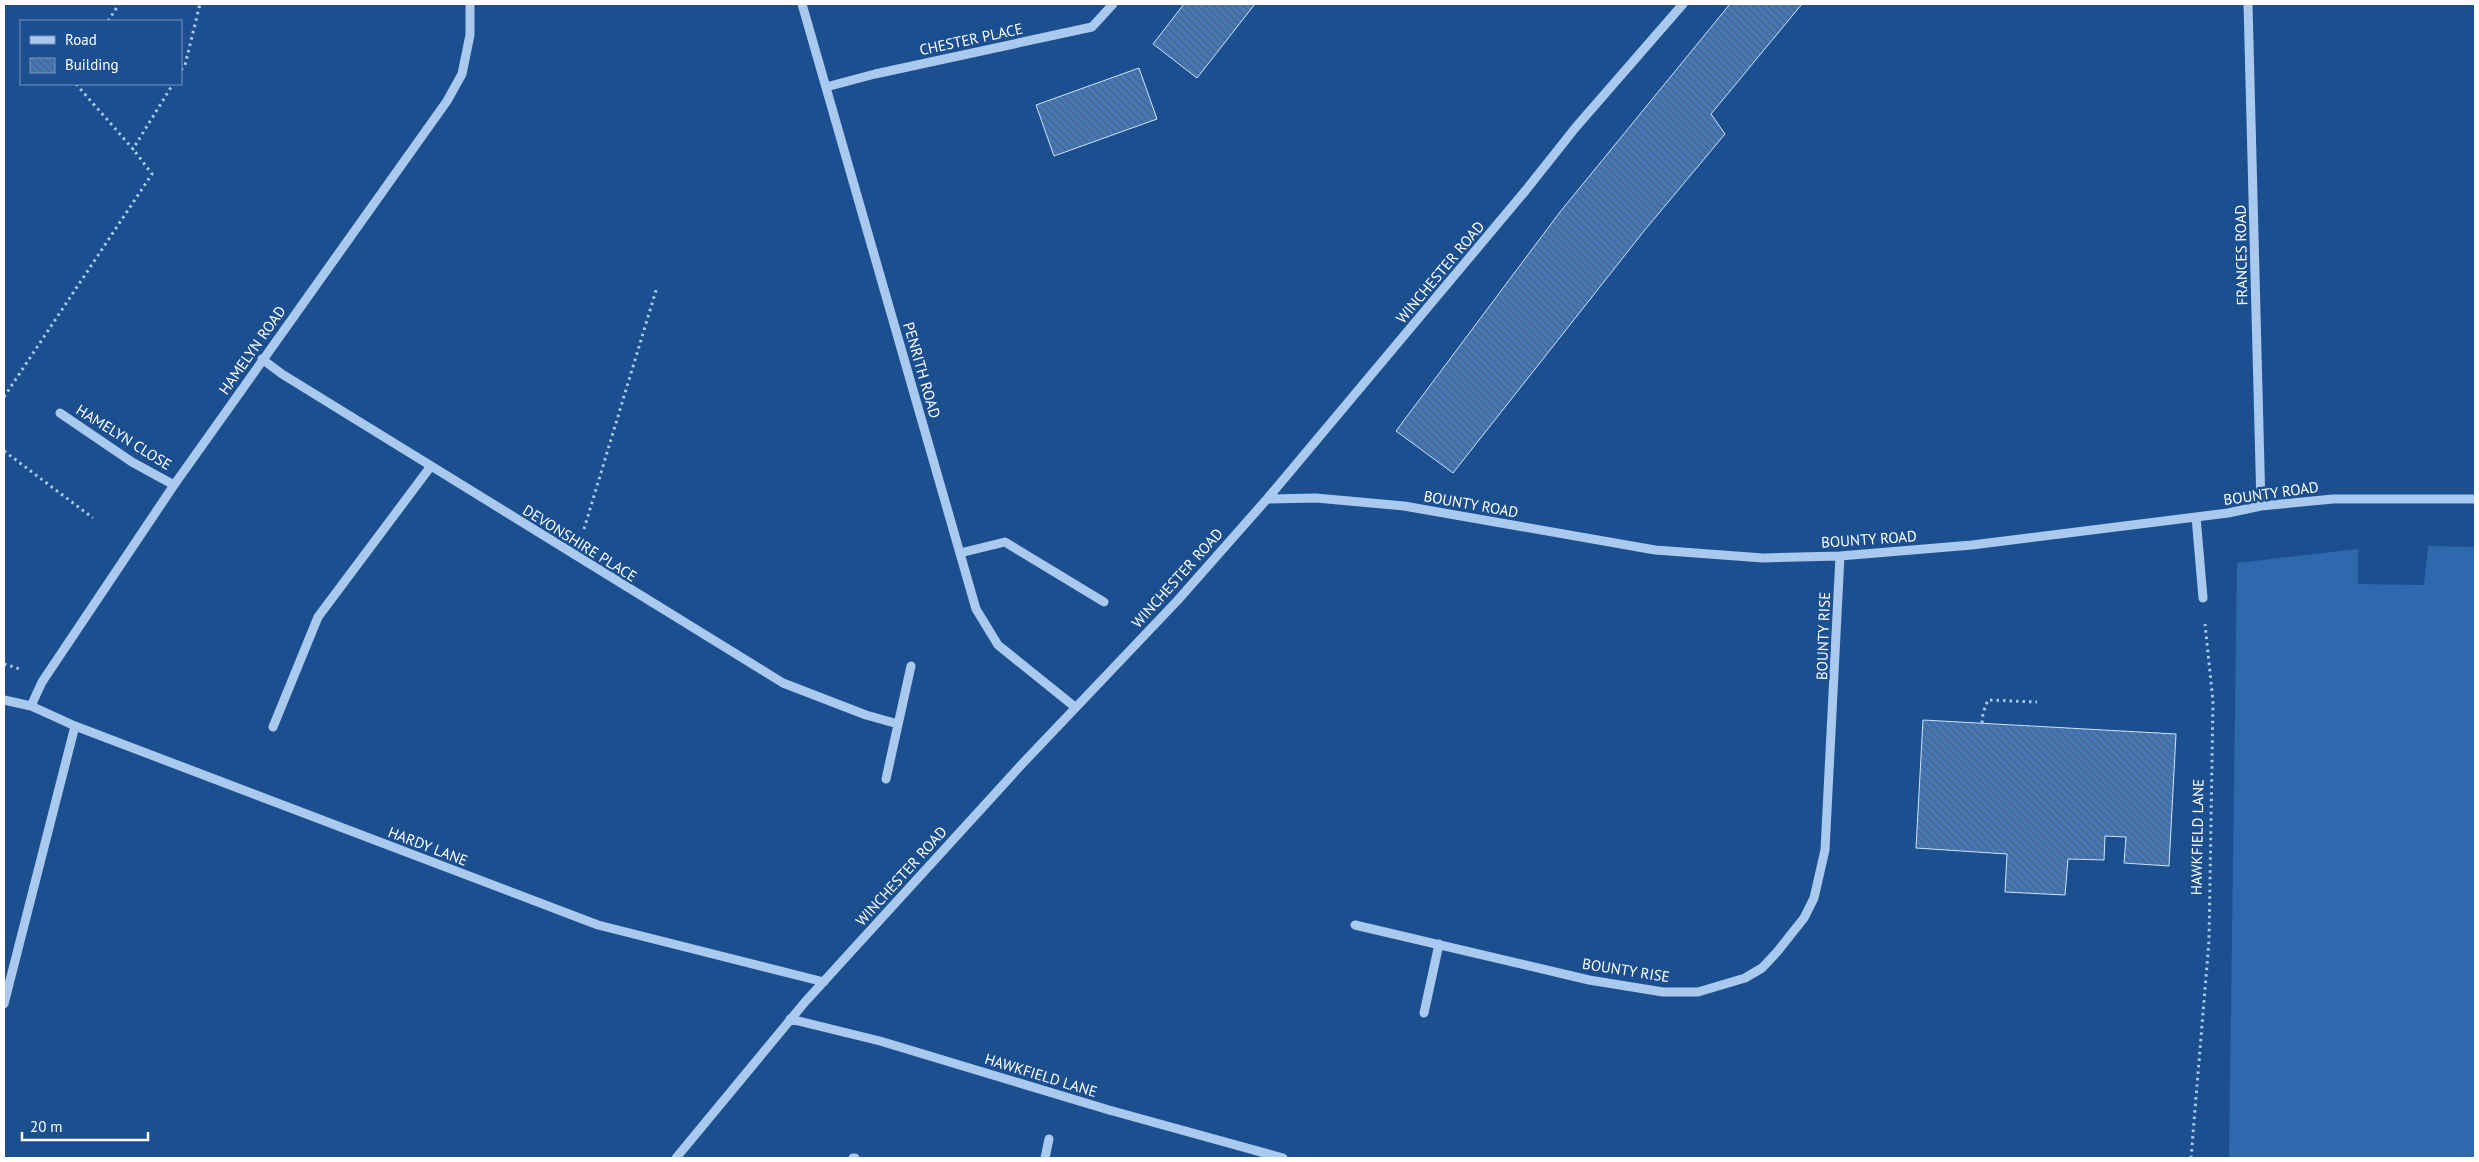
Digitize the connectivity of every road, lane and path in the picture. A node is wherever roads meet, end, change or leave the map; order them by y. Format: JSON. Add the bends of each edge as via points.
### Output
{"nodes":[{"id":1,"x":119,"y":4,"type":"edge"},
{"id":2,"x":200,"y":4,"type":"edge"},
{"id":3,"x":470,"y":4,"type":"edge"},
{"id":4,"x":802,"y":4,"type":"edge"},
{"id":5,"x":1113,"y":4,"type":"edge"},
{"id":6,"x":1683,"y":4,"type":"edge"},
{"id":7,"x":2248,"y":4,"type":"edge"},
{"id":8,"x":109,"y":20,"type":"edge"},
{"id":9,"x":182,"y":67,"type":"edge"},
{"id":10,"x":77,"y":85,"type":"edge"},
{"id":11,"x":172,"y":85,"type":"edge"},
{"id":12,"x":826,"y":87,"type":"junction"},
{"id":13,"x":133,"y":149,"type":"junction"},
{"id":14,"x":657,"y":288,"type":"dead end"},
{"id":15,"x":262,"y":359,"type":"junction"},
{"id":16,"x":4,"y":397,"type":"edge"},
{"id":17,"x":60,"y":413,"type":"dead end"},
{"id":18,"x":4,"y":451,"type":"edge"},
{"id":19,"x":431,"y":466,"type":"junction"},
{"id":20,"x":174,"y":485,"type":"junction"},
{"id":21,"x":1267,"y":499,"type":"junction"},
{"id":22,"x":2475,"y":499,"type":"edge"},
{"id":23,"x":2261,"y":506,"type":"junction"},
{"id":24,"x":2196,"y":517,"type":"junction"},
{"id":25,"x":92,"y":518,"type":"dead end"},
{"id":26,"x":960,"y":554,"type":"junction"},
{"id":27,"x":1840,"y":556,"type":"junction"},
{"id":28,"x":575,"y":557,"type":"junction"},
{"id":29,"x":2203,"y":598,"type":"joint"},
{"id":30,"x":1104,"y":602,"type":"dead end"},
{"id":31,"x":911,"y":666,"type":"dead end"},
{"id":32,"x":4,"y":700,"type":"edge"},
{"id":33,"x":2037,"y":702,"type":"dead end"},
{"id":34,"x":31,"y":706,"type":"junction"},
{"id":35,"x":1076,"y":707,"type":"junction"},
{"id":36,"x":1982,"y":723,"type":"dead end"},
{"id":37,"x":898,"y":724,"type":"junction"},
{"id":38,"x":75,"y":726,"type":"junction"},
{"id":39,"x":273,"y":727,"type":"dead end"},
{"id":40,"x":886,"y":780,"type":"dead end"},
{"id":41,"x":1355,"y":925,"type":"dead end"},
{"id":42,"x":1439,"y":944,"type":"junction"},
{"id":43,"x":824,"y":982,"type":"junction"},
{"id":44,"x":4,"y":1004,"type":"edge"},
{"id":45,"x":1424,"y":1012,"type":"dead end"},
{"id":46,"x":790,"y":1019,"type":"junction"},
{"id":47,"x":1050,"y":1139,"type":"dead end"},
{"id":48,"x":676,"y":1158,"type":"edge"},
{"id":49,"x":1045,"y":1158,"type":"edge"},
{"id":50,"x":1283,"y":1158,"type":"edge"},
{"id":51,"x":2192,"y":1158,"type":"edge"}],
"edges":[{"from":1,"to":8,"type":"path"},
{"from":2,"to":9,"type":"path"},
{"from":3,"to":15,"type":"street","name":"HAMELYN ROAD","via":[[470,35],[462,74],[448,101]]},
{"from":4,"to":12,"type":"street","name":"PENRITH ROAD"},
{"from":5,"to":12,"type":"street","name":"CHESTER PLACE","via":[[1092,27]]},
{"from":6,"to":21,"type":"street","name":"WINCHESTER ROAD","via":[[1576,127]]},
{"from":7,"to":23,"type":"street","name":"FRANCES ROAD"},
{"from":10,"to":13,"type":"path"},
{"from":11,"to":13,"type":"path"},
{"from":12,"to":26,"type":"street","name":"PENRITH ROAD"},
{"from":13,"to":16,"type":"path","via":[[152,174]]},
{"from":14,"to":28,"type":"path"},
{"from":15,"to":19,"type":"street","name":"DEVONSHIRE PLACE"},
{"from":15,"to":20,"type":"street","name":"HAMELYN ROAD"},
{"from":17,"to":20,"type":"street","name":"HAMELYN CLOSE","via":[[132,462]]},
{"from":18,"to":25,"type":"path"},
{"from":19,"to":28,"type":"street","name":"DEVONSHIRE PLACE"},
{"from":19,"to":39,"type":"street","via":[[318,617]]},
{"from":20,"to":34,"type":"street","name":"HAMELYN ROAD","via":[[42,682]]},
{"from":21,"to":27,"type":"street","name":"BOUNTY ROAD","via":[[1316,498],[1404,506],[1655,550],[1763,558]]},
{"from":21,"to":35,"type":"street","name":"WINCHESTER ROAD"},
{"from":22,"to":23,"type":"street","name":"BOUNTY ROAD","via":[[2333,499]]},
{"from":23,"to":24,"type":"street","name":"BOUNTY ROAD"},
{"from":24,"to":27,"type":"street","name":"BOUNTY ROAD","via":[[1972,545]]},
{"from":24,"to":29,"type":"street"},
{"from":26,"to":30,"type":"street","via":[[1005,542]]},
{"from":26,"to":35,"type":"street","name":"PENRITH ROAD","via":[[976,609],[998,645]]},
{"from":27,"to":42,"type":"street","name":"BOUNTY RISE","via":[[1825,850],[1814,898],[1804,918],[1762,968],[1745,978],[1698,992],[1663,992],[1588,980]]},
{"from":28,"to":37,"type":"street","name":"DEVONSHIRE PLACE","via":[[783,683]]},
{"from":29,"to":51,"type":"path","name":"HAWKFIELD LANE","via":[[2213,701],[2209,941]]},
{"from":31,"to":37,"type":"street"},
{"from":32,"to":34,"type":"street","name":"HARDY LANE"},
{"from":33,"to":36,"type":"path","via":[[1988,700]]},
{"from":34,"to":38,"type":"street","name":"HARDY LANE"},
{"from":35,"to":43,"type":"street","name":"WINCHESTER ROAD"},
{"from":37,"to":40,"type":"street"},
{"from":38,"to":43,"type":"street","name":"HARDY LANE","via":[[598,926]]},
{"from":38,"to":44,"type":"street"},
{"from":41,"to":42,"type":"street","name":"BOUNTY RISE"},
{"from":42,"to":45,"type":"street"},
{"from":43,"to":46,"type":"street","name":"WINCHESTER ROAD"},
{"from":46,"to":48,"type":"street","name":"WINCHESTER ROAD"},
{"from":46,"to":50,"type":"street","name":"HAWKFIELD LANE","via":[[880,1041]]},
{"from":47,"to":49,"type":"street"}]}
